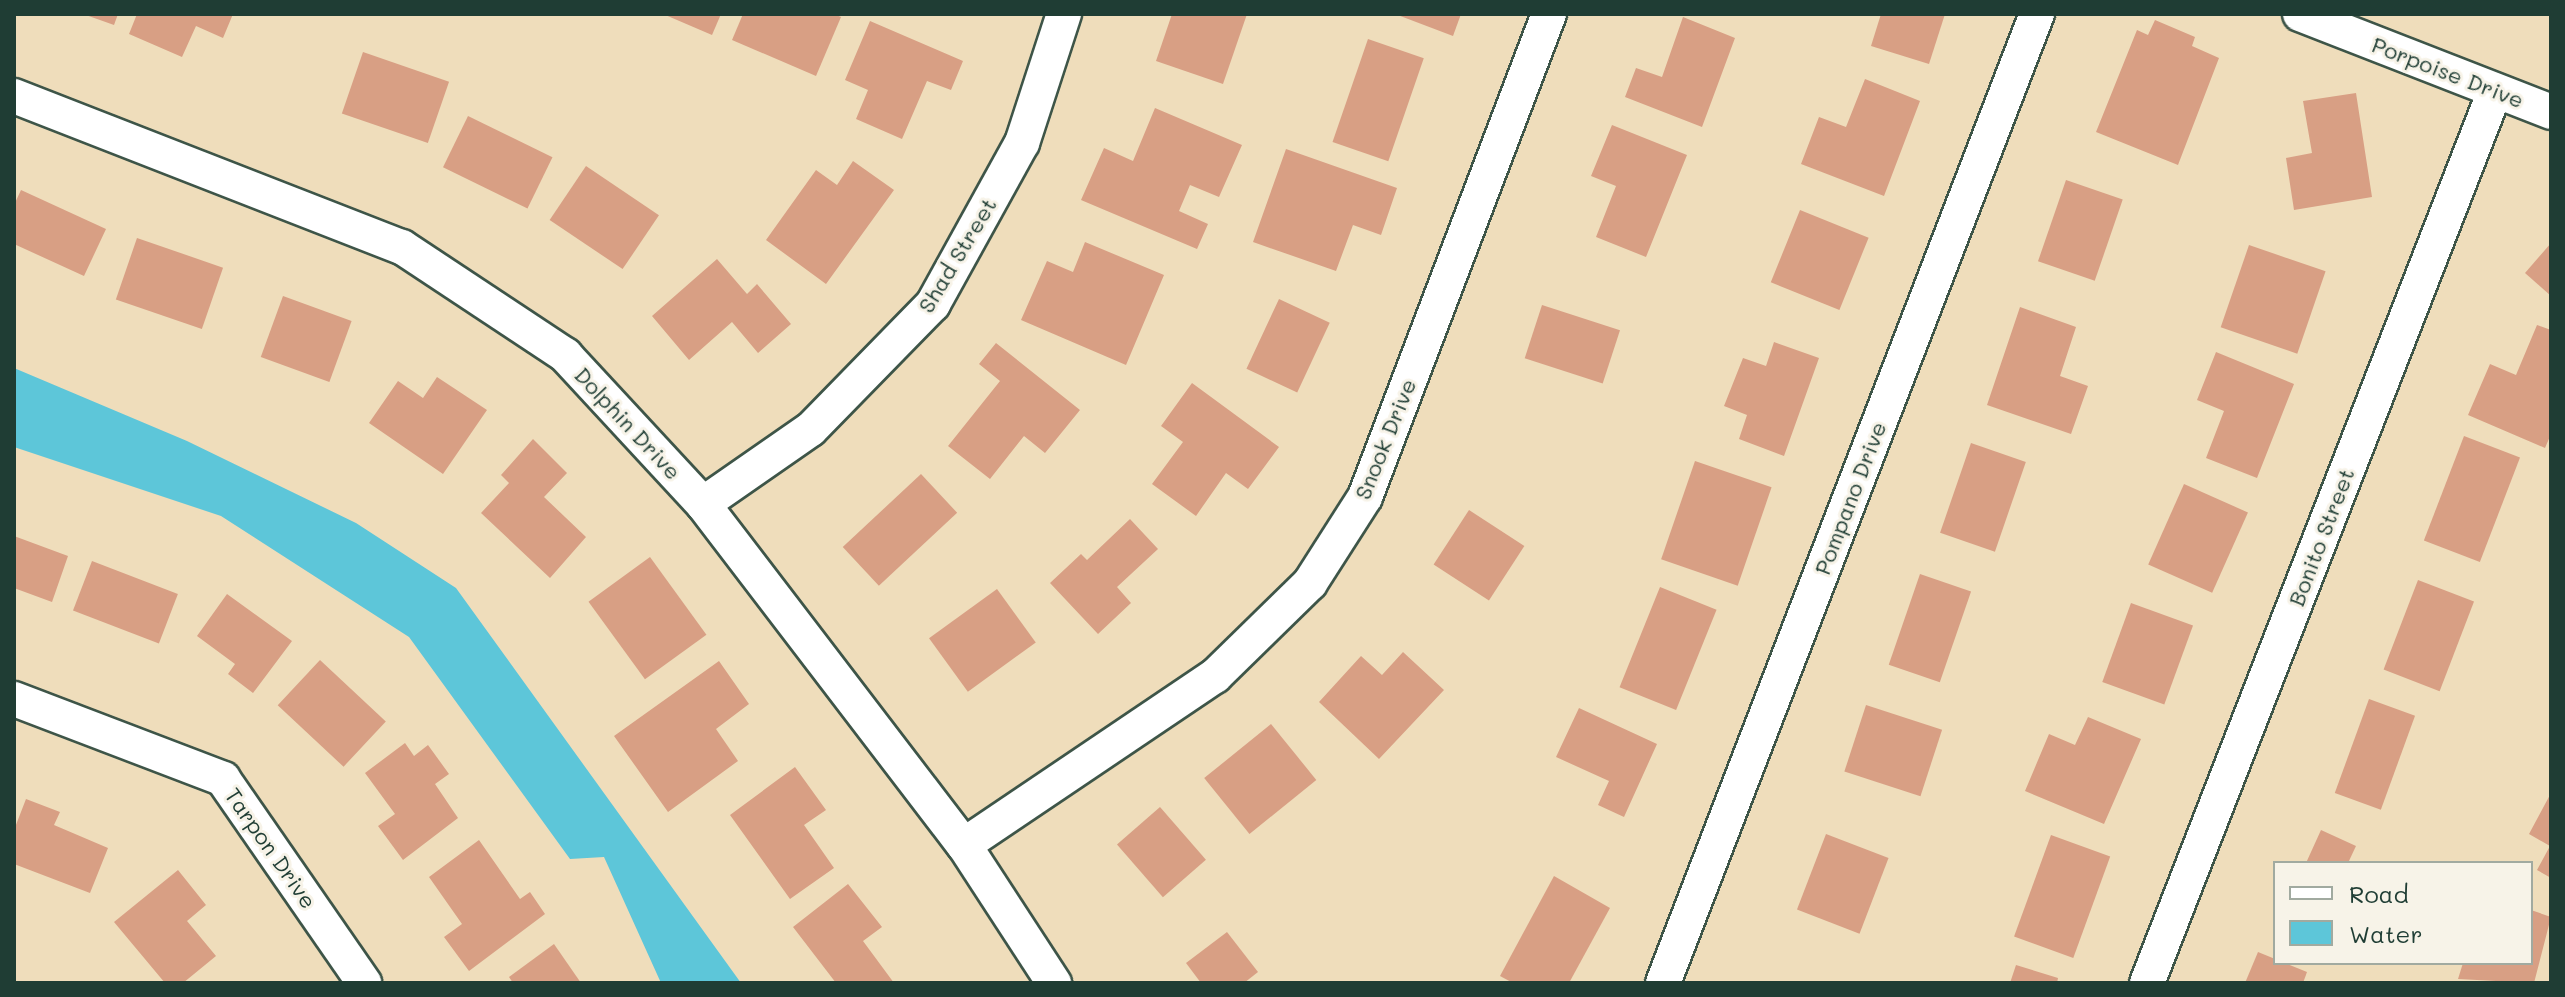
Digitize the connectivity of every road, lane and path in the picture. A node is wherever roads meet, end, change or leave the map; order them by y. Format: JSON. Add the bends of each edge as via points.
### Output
{"nodes":[{"id":1,"x":1549,"y":14,"type":"edge"},
{"id":2,"x":2037,"y":14,"type":"edge"},
{"id":3,"x":2300,"y":14,"type":"edge"},
{"id":4,"x":1051,"y":18,"type":"edge"},
{"id":5,"x":2495,"y":91,"type":"junction"},
{"id":6,"x":14,"y":96,"type":"edge"},
{"id":7,"x":2551,"y":112,"type":"edge"},
{"id":8,"x":703,"y":504,"type":"junction"},
{"id":9,"x":14,"y":699,"type":"edge"},
{"id":10,"x":964,"y":845,"type":"junction"},
{"id":11,"x":364,"y":983,"type":"edge"},
{"id":12,"x":1054,"y":983,"type":"edge"},
{"id":13,"x":1663,"y":983,"type":"edge"},
{"id":14,"x":2147,"y":983,"type":"edge"}],
"edges":[{"from":1,"to":10,"type":"street","name":"Snook Drive","via":[[1365,497],[1310,583],[1215,676]]},
{"from":2,"to":13,"type":"street","name":"Pompano Drive"},
{"from":3,"to":5,"type":"street","name":"Porpoise Drive"},
{"from":4,"to":8,"type":"street","name":"Shad Street","via":[[1022,143],[933,304],[811,429]]},
{"from":5,"to":7,"type":"street","name":"Porpoise Drive"},
{"from":5,"to":14,"type":"street","name":"Bonito Street"},
{"from":6,"to":8,"type":"street","name":"Dolphin Drive","via":[[402,247],[565,355]]},
{"from":8,"to":10,"type":"street","name":"Dolphin Drive"},
{"from":9,"to":11,"type":"street","name":"Tarpon Drive","via":[[223,779]]},
{"from":10,"to":12,"type":"street","name":"Dolphin Drive"}]}
